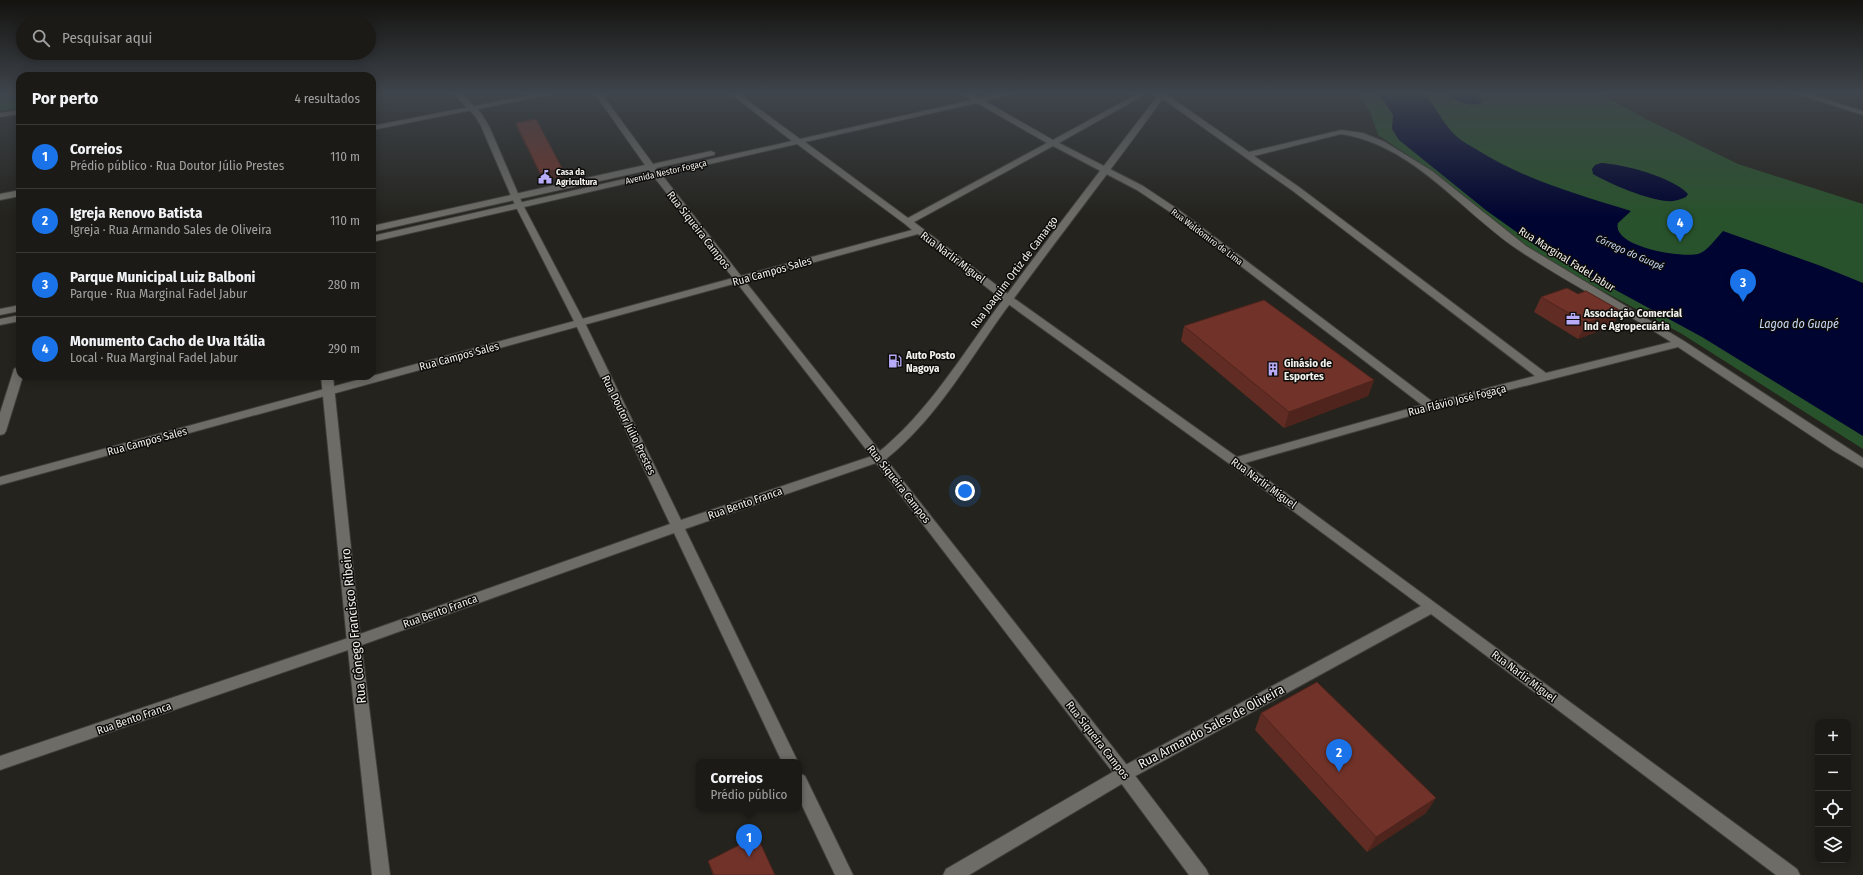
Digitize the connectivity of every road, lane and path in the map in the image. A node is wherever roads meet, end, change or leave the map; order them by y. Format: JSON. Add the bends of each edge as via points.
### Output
{"nodes":[{"id":1,"x":488,"y":135,"type":"edge"},
{"id":2,"x":628,"y":135,"type":"edge"},
{"id":3,"x":788,"y":135,"type":"edge"},
{"id":4,"x":812,"y":135,"type":"edge"},
{"id":5,"x":1039,"y":135,"type":"edge"},
{"id":6,"x":1068,"y":135,"type":"edge"},
{"id":7,"x":1132,"y":135,"type":"edge"},
{"id":8,"x":1218,"y":135,"type":"edge"},
{"id":9,"x":1329,"y":135,"type":"edge"},
{"id":10,"x":1359,"y":135,"type":"edge"},
{"id":11,"x":794,"y":139,"type":"junction"},
{"id":12,"x":1053,"y":143,"type":"junction"},
{"id":13,"x":1247,"y":155,"type":"junction"},
{"id":14,"x":653,"y":170,"type":"junction"},
{"id":15,"x":1106,"y":170,"type":"junction"},
{"id":16,"x":16,"y":194,"type":"edge"},
{"id":17,"x":0,"y":197,"type":"edge"},
{"id":18,"x":518,"y":201,"type":"junction"},
{"id":19,"x":908,"y":222,"type":"junction"},
{"id":20,"x":376,"y":228,"type":"edge"},
{"id":21,"x":918,"y":231,"type":"junction"},
{"id":22,"x":376,"y":238,"type":"edge"},
{"id":23,"x":739,"y":281,"type":"junction"},
{"id":24,"x":1008,"y":299,"type":"junction"},
{"id":25,"x":16,"y":309,"type":"edge"},
{"id":26,"x":0,"y":312,"type":"edge"},
{"id":27,"x":16,"y":319,"type":"edge"},
{"id":28,"x":0,"y":322,"type":"edge"},
{"id":29,"x":580,"y":323,"type":"junction"},
{"id":30,"x":1680,"y":344,"type":"junction"},
{"id":31,"x":1545,"y":378,"type":"junction"},
{"id":32,"x":376,"y":379,"type":"edge"},
{"id":33,"x":16,"y":380,"type":"edge"},
{"id":34,"x":326,"y":380,"type":"edge"},
{"id":35,"x":372,"y":380,"type":"edge"},
{"id":36,"x":328,"y":392,"type":"junction"},
{"id":37,"x":1431,"y":406,"type":"junction"},
{"id":38,"x":0,"y":431,"type":"edge"},
{"id":39,"x":879,"y":458,"type":"junction"},
{"id":40,"x":1235,"y":462,"type":"junction"},
{"id":41,"x":1863,"y":464,"type":"edge"},
{"id":42,"x":0,"y":481,"type":"edge"},
{"id":43,"x":678,"y":526,"type":"junction"},
{"id":44,"x":1432,"y":607,"type":"junction"},
{"id":45,"x":354,"y":642,"type":"junction"},
{"id":46,"x":789,"y":759,"type":"edge"},
{"id":47,"x":0,"y":763,"type":"edge"},
{"id":48,"x":1124,"y":774,"type":"junction"},
{"id":49,"x":802,"y":787,"type":"edge"},
{"id":50,"x":381,"y":875,"type":"edge"},
{"id":51,"x":844,"y":875,"type":"edge"},
{"id":52,"x":952,"y":875,"type":"edge"},
{"id":53,"x":1200,"y":875,"type":"edge"},
{"id":54,"x":1791,"y":875,"type":"edge"}],
"edges":[{"from":1,"to":18,"type":"street","name":"Rua Doutor Júlio Prestes"},
{"from":2,"to":14,"type":"street","name":"Rua Siqueira Campos"},
{"from":3,"to":11,"type":"street","name":"Rua Narlir Miguel"},
{"from":4,"to":11,"type":"street","name":"Avenida Nestor Fogaça"},
{"from":5,"to":12,"type":"street","name":"Rua Waldomiro de Lima"},
{"from":6,"to":12,"type":"street"},
{"from":7,"to":15,"type":"street","name":"Rua Joaquim Ortiz de Camargo"},
{"from":8,"to":13,"type":"street"},
{"from":9,"to":13,"type":"street","name":"Rua Marginal Fadel Jabur"},
{"from":10,"to":30,"type":"street","name":"Rua Marginal Fadel Jabur","via":[[1371,138],[1405,157],[1434,176],[1511,240]]},
{"from":11,"to":14,"type":"street","name":"Avenida Nestor Fogaça"},
{"from":11,"to":19,"type":"street","name":"Rua Narlir Miguel"},
{"from":12,"to":15,"type":"street","name":"Rua Waldomiro de Lima"},
{"from":12,"to":19,"type":"street"},
{"from":13,"to":31,"type":"street"},
{"from":14,"to":18,"type":"street","name":"Avenida Nestor Fogaça"},
{"from":14,"to":23,"type":"street","name":"Rua Siqueira Campos"},
{"from":15,"to":24,"type":"street","name":"Rua Joaquim Ortiz de Camargo"},
{"from":15,"to":37,"type":"street","name":"Rua Waldomiro de Lima","via":[[1140,188],[1176,212]]},
{"from":16,"to":17,"type":"street"},
{"from":18,"to":20,"type":"street","name":"Avenida Nestor Fogaça"},
{"from":18,"to":22,"type":"street","name":"Avenida Nestor Fogaça"},
{"from":18,"to":29,"type":"street","name":"Rua Doutor Júlio Prestes"},
{"from":19,"to":21,"type":"street","name":"Rua Narlir Miguel"},
{"from":21,"to":23,"type":"street","name":"Rua Campos Sales"},
{"from":21,"to":24,"type":"street","name":"Rua Narlir Miguel"},
{"from":23,"to":29,"type":"street","name":"Rua Campos Sales"},
{"from":23,"to":39,"type":"street","name":"Rua Siqueira Campos"},
{"from":24,"to":39,"type":"street","name":"Rua Joaquim Ortiz de Camargo","via":[[923,417]]},
{"from":24,"to":40,"type":"street","name":"Rua Narlir Miguel"},
{"from":25,"to":26,"type":"street"},
{"from":27,"to":28,"type":"street"},
{"from":29,"to":32,"type":"street","name":"Rua Campos Sales"},
{"from":29,"to":43,"type":"street","name":"Rua Doutor Júlio Prestes"},
{"from":30,"to":31,"type":"street","name":"Rua Flávio José Fogaça"},
{"from":30,"to":41,"type":"street","name":"Rua Marginal Fadel Jabur"},
{"from":31,"to":37,"type":"street","name":"Rua Flávio José Fogaça"},
{"from":33,"to":38,"type":"street"},
{"from":34,"to":36,"type":"street","name":"Rua Cônego Francisco Ribeiro"},
{"from":35,"to":36,"type":"street","name":"Rua Campos Sales"},
{"from":36,"to":42,"type":"street","name":"Rua Campos Sales"},
{"from":36,"to":45,"type":"street","name":"Rua Cônego Francisco Ribeiro"},
{"from":37,"to":40,"type":"street","name":"Rua Flávio José Fogaça"},
{"from":39,"to":43,"type":"street","name":"Rua Bento Franca"},
{"from":39,"to":48,"type":"street","name":"Rua Siqueira Campos"},
{"from":40,"to":44,"type":"street","name":"Rua Narlir Miguel"},
{"from":43,"to":45,"type":"street","name":"Rua Bento Franca"},
{"from":43,"to":46,"type":"street","name":"Rua Doutor Júlio Prestes"},
{"from":44,"to":48,"type":"street","name":"Rua Armando Sales de Oliveira"},
{"from":44,"to":54,"type":"street","name":"Rua Narlir Miguel"},
{"from":45,"to":47,"type":"street","name":"Rua Bento Franca"},
{"from":45,"to":50,"type":"street","name":"Rua Cônego Francisco Ribeiro"},
{"from":48,"to":52,"type":"street","name":"Rua Armando Sales de Oliveira"},
{"from":48,"to":53,"type":"street","name":"Rua Siqueira Campos"},
{"from":49,"to":51,"type":"street"}]}
